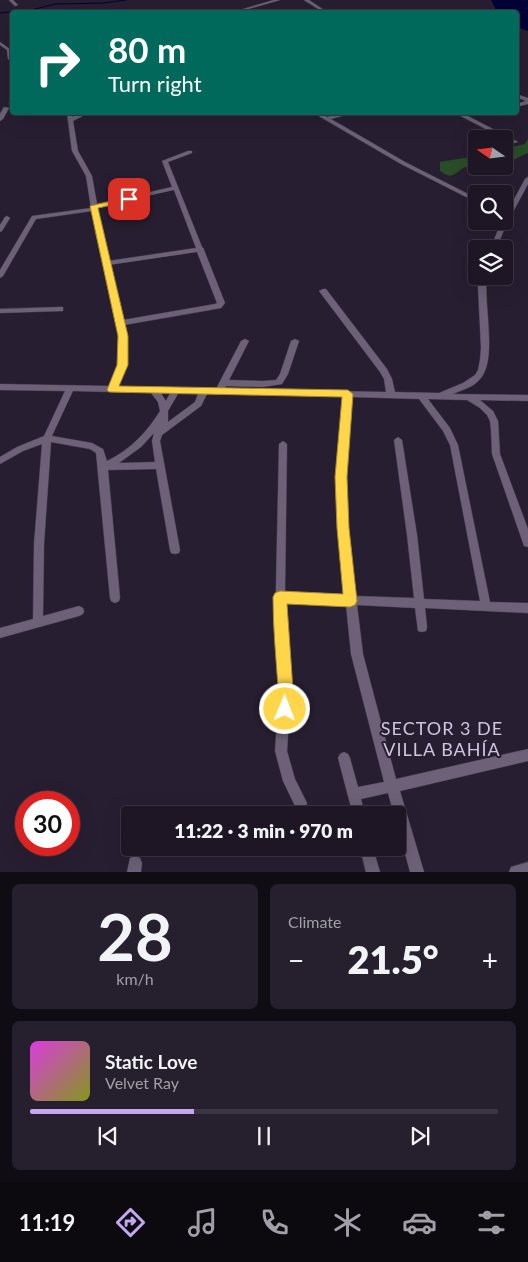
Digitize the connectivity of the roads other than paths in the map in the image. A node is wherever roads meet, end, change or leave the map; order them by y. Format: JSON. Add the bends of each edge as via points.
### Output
{"nodes":[{"id":1,"x":11,"y":0,"type":"edge"},
{"id":2,"x":278,"y":0,"type":"edge"},
{"id":3,"x":306,"y":0,"type":"edge"},
{"id":4,"x":16,"y":5,"type":"dead end"},
{"id":5,"x":242,"y":10,"type":"edge"},
{"id":6,"x":321,"y":10,"type":"edge"},
{"id":7,"x":0,"y":43,"type":"edge"},
{"id":8,"x":10,"y":59,"type":"edge"},
{"id":9,"x":6,"y":108,"type":"dead end"},
{"id":10,"x":319,"y":115,"type":"edge"},
{"id":11,"x":342,"y":115,"type":"edge"},
{"id":12,"x":461,"y":115,"type":"edge"},
{"id":13,"x":69,"y":116,"type":"edge"},
{"id":14,"x":0,"y":119,"type":"edge"},
{"id":15,"x":326,"y":119,"type":"junction"},
{"id":16,"x":515,"y":142,"type":"dead end"},
{"id":17,"x":190,"y":152,"type":"dead end"},
{"id":18,"x":528,"y":179,"type":"edge"},
{"id":19,"x":176,"y":188,"type":"junction"},
{"id":20,"x":468,"y":196,"type":"edge"},
{"id":21,"x":513,"y":204,"type":"edge"},
{"id":22,"x":94,"y":207,"type":"junction"},
{"id":23,"x":7,"y":218,"type":"dead end"},
{"id":24,"x":0,"y":230,"type":"edge"},
{"id":25,"x":201,"y":250,"type":"junction"},
{"id":26,"x":106,"y":263,"type":"junction"},
{"id":27,"x":0,"y":276,"type":"edge"},
{"id":28,"x":482,"y":285,"type":"edge"},
{"id":29,"x":323,"y":291,"type":"dead end"},
{"id":30,"x":60,"y":309,"type":"dead end"},
{"id":31,"x":0,"y":311,"type":"edge"},
{"id":32,"x":120,"y":322,"type":"junction"},
{"id":33,"x":245,"y":341,"type":"dead end"},
{"id":34,"x":295,"y":341,"type":"dead end"},
{"id":35,"x":223,"y":382,"type":"junction"},
{"id":36,"x":0,"y":387,"type":"edge"},
{"id":37,"x":70,"y":389,"type":"junction"},
{"id":38,"x":112,"y":390,"type":"junction"},
{"id":39,"x":153,"y":390,"type":"junction"},
{"id":40,"x":175,"y":391,"type":"junction"},
{"id":41,"x":204,"y":391,"type":"junction"},
{"id":42,"x":218,"y":392,"type":"junction"},
{"id":43,"x":348,"y":394,"type":"junction"},
{"id":44,"x":391,"y":395,"type":"junction"},
{"id":45,"x":422,"y":396,"type":"junction"},
{"id":46,"x":438,"y":396,"type":"junction"},
{"id":47,"x":467,"y":396,"type":"junction"},
{"id":48,"x":528,"y":398,"type":"edge"},
{"id":49,"x":164,"y":411,"type":"junction"},
{"id":50,"x":157,"y":435,"type":"junction"},
{"id":51,"x":47,"y":438,"type":"junction"},
{"id":52,"x":398,"y":440,"type":"dead end"},
{"id":53,"x":143,"y":442,"type":"junction"},
{"id":54,"x":284,"y":444,"type":"dead end"},
{"id":55,"x":0,"y":461,"type":"edge"},
{"id":56,"x":160,"y":464,"type":"junction"},
{"id":57,"x":103,"y":467,"type":"junction"},
{"id":58,"x":528,"y":543,"type":"edge"},
{"id":59,"x":175,"y":550,"type":"dead end"},
{"id":60,"x":280,"y":597,"type":"junction"},
{"id":61,"x":115,"y":598,"type":"dead end"},
{"id":62,"x":350,"y":601,"type":"junction"},
{"id":63,"x":419,"y":604,"type":"junction"},
{"id":64,"x":486,"y":607,"type":"junction"},
{"id":65,"x":528,"y":608,"type":"edge"},
{"id":66,"x":79,"y":610,"type":"dead end"},
{"id":67,"x":38,"y":622,"type":"junction"},
{"id":68,"x":422,"y":628,"type":"dead end"},
{"id":69,"x":0,"y":633,"type":"edge"},
{"id":70,"x":528,"y":755,"type":"edge"},
{"id":71,"x":344,"y":758,"type":"dead end"},
{"id":72,"x":392,"y":785,"type":"junction"},
{"id":73,"x":354,"y":795,"type":"junction"},
{"id":74,"x":301,"y":803,"type":"dead end"},
{"id":75,"x":356,"y":806,"type":"edge"},
{"id":76,"x":369,"y":856,"type":"edge"},
{"id":77,"x":528,"y":869,"type":"edge"},
{"id":78,"x":373,"y":872,"type":"edge"},
{"id":79,"x":417,"y":872,"type":"edge"},
{"id":80,"x":516,"y":872,"type":"edge"}],
"edges":[{"from":1,"to":4,"type":"street"},
{"from":2,"to":5,"type":"street"},
{"from":3,"to":6,"type":"street"},
{"from":7,"to":8,"type":"street","via":[[9,50]]},
{"from":9,"to":14,"type":"street"},
{"from":10,"to":15,"type":"street"},
{"from":11,"to":15,"type":"street"},
{"from":12,"to":16,"type":"street"},
{"from":13,"to":22,"type":"street","via":[[75,151],[86,169]]},
{"from":15,"to":20,"type":"street"},
{"from":17,"to":19,"type":"street","via":[[165,161]]},
{"from":18,"to":21,"type":"street"},
{"from":19,"to":22,"type":"street"},
{"from":19,"to":25,"type":"street"},
{"from":22,"to":26,"type":"street"},
{"from":22,"to":27,"type":"street","via":[[34,217]]},
{"from":23,"to":24,"type":"street"},
{"from":25,"to":26,"type":"street"},
{"from":25,"to":32,"type":"street","via":[[220,305]]},
{"from":26,"to":32,"type":"street"},
{"from":28,"to":46,"type":"street","via":[[484,359],[481,372],[465,385]]},
{"from":29,"to":44,"type":"street","via":[[384,372]]},
{"from":30,"to":31,"type":"street"},
{"from":32,"to":38,"type":"street","via":[[123,365]]},
{"from":33,"to":35,"type":"street"},
{"from":34,"to":35,"type":"street","via":[[279,382]]},
{"from":35,"to":42,"type":"street"},
{"from":36,"to":37,"type":"street"},
{"from":37,"to":38,"type":"street"},
{"from":37,"to":51,"type":"street"},
{"from":38,"to":39,"type":"street"},
{"from":39,"to":40,"type":"street"},
{"from":39,"to":49,"type":"street"},
{"from":40,"to":41,"type":"street"},
{"from":40,"to":49,"type":"street"},
{"from":41,"to":42,"type":"street"},
{"from":41,"to":50,"type":"street","via":[[198,404]]},
{"from":42,"to":43,"type":"street"},
{"from":43,"to":44,"type":"street"},
{"from":43,"to":62,"type":"street","via":[[341,477]]},
{"from":44,"to":45,"type":"street"},
{"from":45,"to":46,"type":"street"},
{"from":45,"to":64,"type":"street","via":[[454,445]]},
{"from":46,"to":47,"type":"street"},
{"from":47,"to":48,"type":"street"},
{"from":47,"to":58,"type":"street","via":[[489,412],[496,425],[496,454]]},
{"from":49,"to":50,"type":"street","via":[[164,423]]},
{"from":49,"to":53,"type":"street"},
{"from":50,"to":53,"type":"street"},
{"from":50,"to":56,"type":"street"},
{"from":51,"to":55,"type":"street"},
{"from":51,"to":57,"type":"street","via":[[97,448]]},
{"from":51,"to":67,"type":"street","via":[[39,544]]},
{"from":52,"to":63,"type":"street"},
{"from":53,"to":57,"type":"street","via":[[124,457]]},
{"from":54,"to":60,"type":"street"},
{"from":56,"to":57,"type":"street"},
{"from":56,"to":59,"type":"street"},
{"from":57,"to":61,"type":"street"},
{"from":60,"to":62,"type":"street"},
{"from":60,"to":74,"type":"street","via":[[286,690],[281,750],[289,781]]},
{"from":62,"to":63,"type":"street"},
{"from":62,"to":72,"type":"street","via":[[358,664]]},
{"from":63,"to":64,"type":"street"},
{"from":63,"to":68,"type":"street"},
{"from":64,"to":65,"type":"street"},
{"from":66,"to":67,"type":"street"},
{"from":67,"to":69,"type":"street"},
{"from":70,"to":72,"type":"street"},
{"from":71,"to":73,"type":"street"},
{"from":72,"to":73,"type":"street"},
{"from":72,"to":79,"type":"street"},
{"from":73,"to":75,"type":"street"},
{"from":76,"to":78,"type":"street"},
{"from":77,"to":80,"type":"street"}]}
